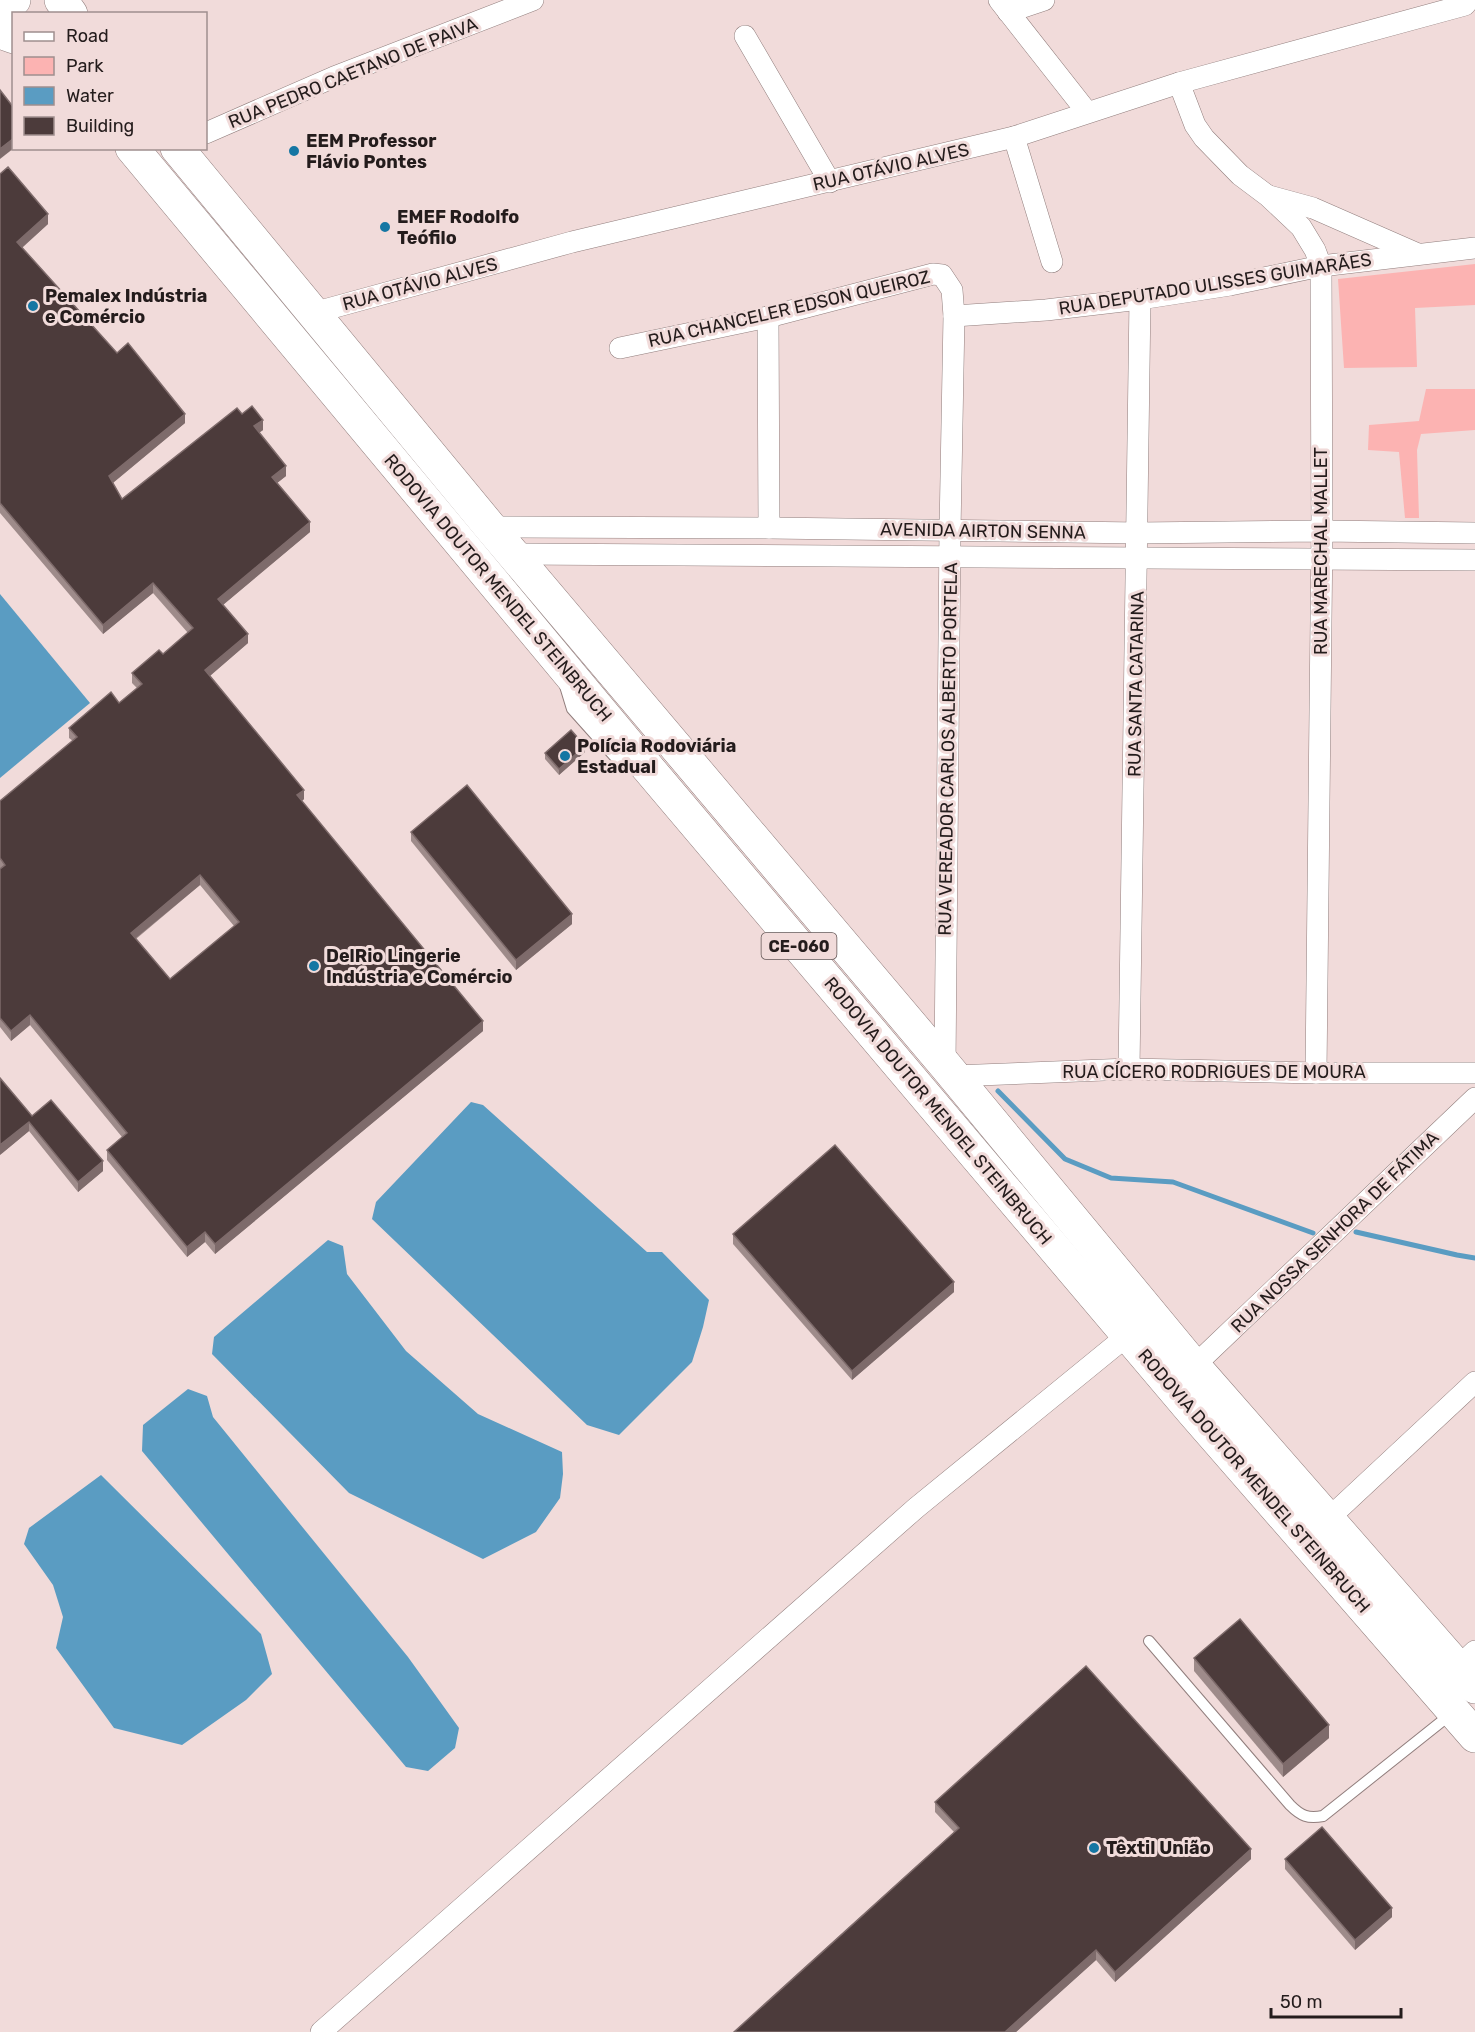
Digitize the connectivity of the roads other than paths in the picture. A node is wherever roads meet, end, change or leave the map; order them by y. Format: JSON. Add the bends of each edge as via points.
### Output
{"nodes":[{"id":1,"x":14,"y":0,"type":"edge"},
{"id":2,"x":533,"y":0,"type":"edge"},
{"id":3,"x":1044,"y":0,"type":"edge"},
{"id":4,"x":1467,"y":2,"type":"edge"},
{"id":5,"x":0,"y":6,"type":"edge"},
{"id":6,"x":1004,"y":6,"type":"edge"},
{"id":7,"x":745,"y":36,"type":"dead end"},
{"id":8,"x":1179,"y":83,"type":"junction"},
{"id":9,"x":1087,"y":112,"type":"junction"},
{"id":10,"x":207,"y":133,"type":"edge"},
{"id":11,"x":1014,"y":137,"type":"junction"},
{"id":12,"x":134,"y":150,"type":"edge"},
{"id":13,"x":179,"y":150,"type":"edge"},
{"id":14,"x":830,"y":182,"type":"junction"},
{"id":15,"x":1268,"y":195,"type":"junction"},
{"id":16,"x":1475,"y":248,"type":"edge"},
{"id":17,"x":1419,"y":255,"type":"junction"},
{"id":18,"x":1052,"y":262,"type":"dead end"},
{"id":19,"x":1321,"y":266,"type":"junction"},
{"id":20,"x":952,"y":290,"type":"joint"},
{"id":21,"x":1140,"y":299,"type":"junction"},
{"id":22,"x":313,"y":313,"type":"junction"},
{"id":23,"x":954,"y":316,"type":"junction"},
{"id":24,"x":768,"y":317,"type":"junction"},
{"id":25,"x":620,"y":348,"type":"dead end"},
{"id":26,"x":490,"y":527,"type":"junction"},
{"id":27,"x":769,"y":528,"type":"junction"},
{"id":28,"x":804,"y":528,"type":"junction"},
{"id":29,"x":950,"y":531,"type":"junction"},
{"id":30,"x":1322,"y":531,"type":"junction"},
{"id":31,"x":1138,"y":533,"type":"junction"},
{"id":32,"x":1475,"y":533,"type":"edge"},
{"id":33,"x":515,"y":554,"type":"junction"},
{"id":34,"x":805,"y":555,"type":"junction"},
{"id":35,"x":951,"y":556,"type":"junction"},
{"id":36,"x":1138,"y":557,"type":"junction"},
{"id":37,"x":1321,"y":560,"type":"junction"},
{"id":38,"x":1475,"y":560,"type":"edge"},
{"id":39,"x":556,"y":657,"type":"junction"},
{"id":40,"x":600,"y":673,"type":"junction"},
{"id":41,"x":658,"y":743,"type":"junction"},
{"id":42,"x":665,"y":787,"type":"junction"},
{"id":43,"x":1129,"y":1069,"type":"junction"},
{"id":44,"x":949,"y":1071,"type":"junction"},
{"id":45,"x":1316,"y":1073,"type":"junction"},
{"id":46,"x":1475,"y":1073,"type":"edge"},
{"id":47,"x":1475,"y":1098,"type":"edge"},
{"id":48,"x":1128,"y":1335,"type":"junction"},
{"id":49,"x":1194,"y":1366,"type":"junction"},
{"id":50,"x":1475,"y":1382,"type":"edge"},
{"id":51,"x":1328,"y":1519,"type":"junction"},
{"id":52,"x":1149,"y":1641,"type":"dead end"},
{"id":53,"x":1469,"y":1668,"type":"edge"},
{"id":54,"x":1454,"y":1712,"type":"junction"},
{"id":55,"x":1475,"y":1736,"type":"edge"},
{"id":56,"x":321,"y":2032,"type":"edge"}],
"edges":[{"from":1,"to":5,"type":"main road"},
{"from":2,"to":10,"type":"street","name":"RUA PEDRO CAETANO DE PAIVA","via":[[334,77]]},
{"from":3,"to":6,"type":"street"},
{"from":4,"to":8,"type":"street","name":"RUA OTÁVIO ALVES"},
{"from":6,"to":9,"type":"street"},
{"from":7,"to":14,"type":"street"},
{"from":8,"to":9,"type":"street","name":"RUA OTÁVIO ALVES"},
{"from":8,"to":15,"type":"street","name":"RUA MARECHAL MALLET","via":[[1204,138],[1240,175]]},
{"from":9,"to":11,"type":"street","name":"RUA OTÁVIO ALVES"},
{"from":11,"to":14,"type":"street","name":"RUA OTÁVIO ALVES"},
{"from":11,"to":18,"type":"street"},
{"from":12,"to":39,"type":"main road","name":"RODOVIA DOUTOR MENDEL STEINBRUCH","number":"CE-060"},
{"from":13,"to":22,"type":"main road","name":"RODOVIA DOUTOR MENDEL STEINBRUCH","number":"CE-060"},
{"from":14,"to":22,"type":"street","name":"RUA OTÁVIO ALVES","via":[[572,242]]},
{"from":15,"to":17,"type":"street","via":[[1313,208]]},
{"from":15,"to":19,"type":"street","name":"RUA MARECHAL MALLET","via":[[1301,227]]},
{"from":16,"to":17,"type":"street","name":"RUA DEPUTADO ULISSES GUIMARÃES"},
{"from":17,"to":19,"type":"street","name":"RUA DEPUTADO ULISSES GUIMARÃES"},
{"from":19,"to":21,"type":"street","name":"RUA DEPUTADO ULISSES GUIMARÃES"},
{"from":19,"to":30,"type":"street","name":"RUA MARECHAL MALLET"},
{"from":20,"to":23,"type":"street","name":"RUA VEREADOR CARLOS ALBERTO PORTELA"},
{"from":20,"to":24,"type":"street","name":"RUA CHANCELER EDSON QUEIROZ","via":[[942,275],[933,274]]},
{"from":21,"to":23,"type":"street","name":"RUA DEPUTADO ULISSES GUIMARÃES"},
{"from":21,"to":31,"type":"street","name":"RUA SANTA CATARINA"},
{"from":22,"to":26,"type":"main road","name":"RODOVIA DOUTOR MENDEL STEINBRUCH","number":"CE-060"},
{"from":23,"to":29,"type":"street","name":"RUA VEREADOR CARLOS ALBERTO PORTELA"},
{"from":24,"to":25,"type":"street","name":"RUA CHANCELER EDSON QUEIROZ"},
{"from":24,"to":27,"type":"street"},
{"from":26,"to":27,"type":"street","name":"AVENIDA AIRTON SENNA"},
{"from":26,"to":33,"type":"main road","name":"RODOVIA DOUTOR MENDEL STEINBRUCH","number":"CE-060"},
{"from":27,"to":28,"type":"street","name":"AVENIDA AIRTON SENNA"},
{"from":28,"to":29,"type":"street","name":"AVENIDA AIRTON SENNA"},
{"from":28,"to":34,"type":"street"},
{"from":29,"to":31,"type":"street","name":"AVENIDA AIRTON SENNA"},
{"from":29,"to":35,"type":"street","name":"RUA VEREADOR CARLOS ALBERTO PORTELA"},
{"from":30,"to":31,"type":"street","name":"AVENIDA AIRTON SENNA"},
{"from":30,"to":32,"type":"street","name":"AVENIDA AIRTON SENNA"},
{"from":30,"to":37,"type":"street","name":"RUA MARECHAL MALLET"},
{"from":31,"to":36,"type":"street","name":"RUA SANTA CATARINA"},
{"from":33,"to":34,"type":"street","name":"AVENIDA AIRTON SENNA"},
{"from":33,"to":40,"type":"main road","name":"RODOVIA DOUTOR MENDEL STEINBRUCH","number":"CE-060"},
{"from":34,"to":35,"type":"street","name":"AVENIDA AIRTON SENNA"},
{"from":35,"to":36,"type":"street","name":"AVENIDA AIRTON SENNA"},
{"from":35,"to":44,"type":"street","name":"RUA VEREADOR CARLOS ALBERTO PORTELA"},
{"from":36,"to":37,"type":"street","name":"AVENIDA AIRTON SENNA"},
{"from":36,"to":43,"type":"street","name":"RUA SANTA CATARINA"},
{"from":37,"to":38,"type":"street","name":"AVENIDA AIRTON SENNA"},
{"from":37,"to":45,"type":"street","name":"RUA MARECHAL MALLET"},
{"from":39,"to":40,"type":"main road","name":"RODOVIA DOUTOR MENDEL STEINBRUCH","number":"CE-060"},
{"from":39,"to":42,"type":"lane","via":[[572,709],[614,756]]},
{"from":40,"to":41,"type":"main road","name":"RODOVIA DOUTOR MENDEL STEINBRUCH","number":"CE-060"},
{"from":41,"to":42,"type":"main road","name":"RODOVIA DOUTOR MENDEL STEINBRUCH","number":"CE-060"},
{"from":41,"to":44,"type":"main road","name":"RODOVIA DOUTOR MENDEL STEINBRUCH","number":"CE-060"},
{"from":42,"to":48,"type":"main road","name":"RODOVIA DOUTOR MENDEL STEINBRUCH","number":"CE-060"},
{"from":43,"to":44,"type":"street","name":"RUA CÍCERO RODRIGUES DE MOURA"},
{"from":43,"to":45,"type":"street","name":"RUA CÍCERO RODRIGUES DE MOURA"},
{"from":44,"to":49,"type":"main road","name":"RODOVIA DOUTOR MENDEL STEINBRUCH","number":"CE-060"},
{"from":45,"to":46,"type":"street","name":"RUA CÍCERO RODRIGUES DE MOURA"},
{"from":47,"to":49,"type":"street","name":"RUA NOSSA SENHORA DE FÁTIMA"},
{"from":48,"to":54,"type":"main road","name":"RODOVIA DOUTOR MENDEL STEINBRUCH","number":"CE-060"},
{"from":48,"to":56,"type":"street","via":[[916,1508]]},
{"from":49,"to":51,"type":"main road","name":"RODOVIA DOUTOR MENDEL STEINBRUCH","number":"CE-060"},
{"from":50,"to":51,"type":"street"},
{"from":51,"to":53,"type":"main road","name":"RODOVIA DOUTOR MENDEL STEINBRUCH","number":"CE-060"},
{"from":52,"to":54,"type":"lane","via":[[1290,1805],[1310,1818],[1323,1816]]},
{"from":54,"to":55,"type":"main road","name":"RODOVIA DOUTOR MENDEL STEINBRUCH","number":"CE-060"}]}
